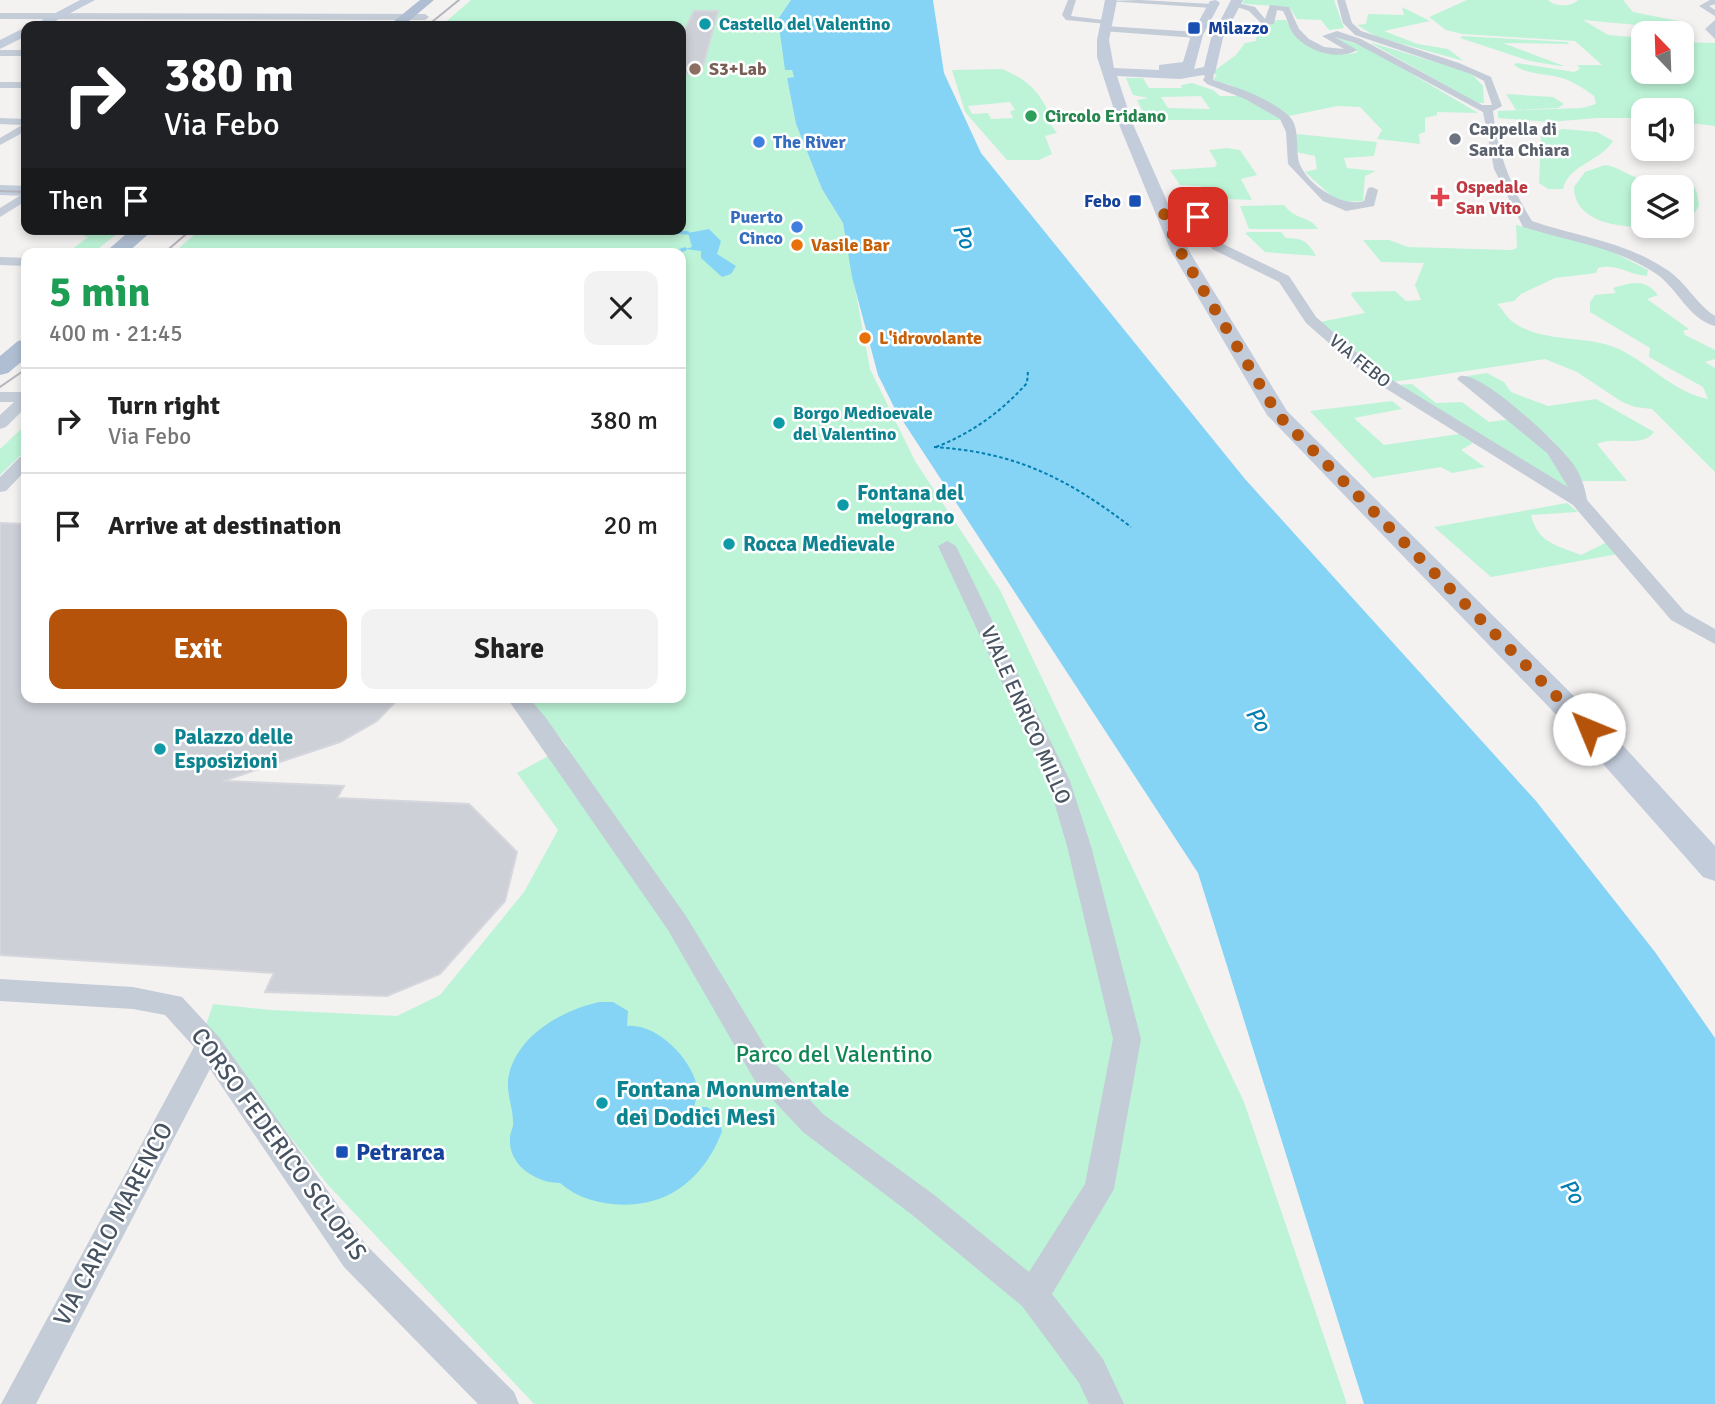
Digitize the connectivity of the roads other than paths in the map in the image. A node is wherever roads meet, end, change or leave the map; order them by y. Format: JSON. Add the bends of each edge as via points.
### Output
{"nodes":[{"id":1,"x":89,"y":0,"type":"edge"},
{"id":2,"x":1072,"y":0,"type":"edge"},
{"id":3,"x":1111,"y":0,"type":"edge"},
{"id":4,"x":1341,"y":0,"type":"edge"},
{"id":5,"x":1715,"y":1,"type":"edge"},
{"id":6,"x":1235,"y":2,"type":"edge"},
{"id":7,"x":1214,"y":3,"type":"edge"},
{"id":8,"x":433,"y":4,"type":"edge"},
{"id":9,"x":230,"y":7,"type":"dead end"},
{"id":10,"x":1715,"y":13,"type":"edge"},
{"id":11,"x":212,"y":16,"type":"junction"},
{"id":12,"x":54,"y":17,"type":"junction"},
{"id":13,"x":0,"y":18,"type":"edge"},
{"id":14,"x":46,"y":21,"type":"edge"},
{"id":15,"x":377,"y":21,"type":"edge"},
{"id":16,"x":411,"y":21,"type":"edge"},
{"id":17,"x":411,"y":21,"type":"edge"},
{"id":18,"x":1715,"y":23,"type":"edge"},
{"id":19,"x":1106,"y":25,"type":"junction"},
{"id":20,"x":0,"y":26,"type":"edge"},
{"id":21,"x":21,"y":28,"type":"edge"},
{"id":22,"x":21,"y":32,"type":"edge"},
{"id":23,"x":1197,"y":35,"type":"junction"},
{"id":24,"x":1715,"y":36,"type":"edge"},
{"id":25,"x":0,"y":45,"type":"edge"},
{"id":26,"x":0,"y":53,"type":"edge"},
{"id":27,"x":21,"y":53,"type":"edge"},
{"id":28,"x":1106,"y":68,"type":"junction"},
{"id":29,"x":1154,"y":71,"type":"junction"},
{"id":30,"x":1203,"y":72,"type":"junction"},
{"id":31,"x":0,"y":85,"type":"edge"},
{"id":32,"x":21,"y":85,"type":"edge"},
{"id":33,"x":1488,"y":110,"type":"junction"},
{"id":34,"x":0,"y":121,"type":"edge"},
{"id":35,"x":21,"y":124,"type":"edge"},
{"id":36,"x":21,"y":128,"type":"edge"},
{"id":37,"x":0,"y":142,"type":"edge"},
{"id":38,"x":0,"y":190,"type":"edge"},
{"id":39,"x":1371,"y":190,"type":"dead end"},
{"id":40,"x":21,"y":192,"type":"edge"},
{"id":41,"x":21,"y":197,"type":"edge"},
{"id":42,"x":1162,"y":209,"type":"junction"},
{"id":43,"x":0,"y":214,"type":"edge"},
{"id":44,"x":137,"y":235,"type":"edge"},
{"id":45,"x":161,"y":235,"type":"edge"},
{"id":46,"x":120,"y":248,"type":"edge"},
{"id":47,"x":145,"y":248,"type":"edge"},
{"id":48,"x":0,"y":261,"type":"edge"},
{"id":49,"x":21,"y":262,"type":"edge"},
{"id":50,"x":1715,"y":322,"type":"edge"},
{"id":51,"x":21,"y":327,"type":"edge"},
{"id":52,"x":0,"y":344,"type":"edge"},
{"id":53,"x":21,"y":350,"type":"edge"},
{"id":54,"x":0,"y":368,"type":"edge"},
{"id":55,"x":1465,"y":379,"type":"dead end"},
{"id":56,"x":0,"y":397,"type":"edge"},
{"id":57,"x":19,"y":405,"type":"edge"},
{"id":58,"x":0,"y":424,"type":"edge"},
{"id":59,"x":21,"y":466,"type":"edge"},
{"id":60,"x":0,"y":487,"type":"edge"},
{"id":61,"x":1578,"y":502,"type":"junction"},
{"id":62,"x":947,"y":546,"type":"dead end"},
{"id":63,"x":1715,"y":638,"type":"edge"},
{"id":64,"x":521,"y":703,"type":"edge"},
{"id":65,"x":1715,"y":868,"type":"edge"},
{"id":66,"x":0,"y":990,"type":"edge"},
{"id":67,"x":209,"y":1045,"type":"junction"},
{"id":68,"x":1033,"y":1295,"type":"junction"},
{"id":69,"x":18,"y":1404,"type":"edge"},
{"id":70,"x":502,"y":1404,"type":"edge"},
{"id":71,"x":1107,"y":1404,"type":"edge"}],
"edges":[{"from":1,"to":12,"type":"main road"},
{"from":2,"to":19,"type":"street","via":[[1066,15]]},
{"from":3,"to":7,"type":"street"},
{"from":3,"to":19,"type":"main road"},
{"from":4,"to":33,"type":"street","via":[[1348,25],[1363,35],[1461,64],[1488,79],[1497,106]]},
{"from":5,"to":10,"type":"street","via":[[1703,5]]},
{"from":6,"to":30,"type":"main road","via":[[1217,38],[1212,67]]},
{"from":6,"to":33,"type":"street","via":[[1252,9],[1263,22],[1271,22],[1273,7],[1286,9],[1297,33],[1318,46],[1336,52],[1352,50],[1327,37],[1333,34],[1358,41]]},
{"from":7,"to":23,"type":"main road"},
{"from":8,"to":16,"type":"main road"},
{"from":8,"to":17,"type":"main road"},
{"from":9,"to":11,"type":"street"},
{"from":11,"to":12,"type":"street"},
{"from":11,"to":15,"type":"street"},
{"from":12,"to":13,"type":"street"},
{"from":12,"to":14,"type":"main road"},
{"from":18,"to":24,"type":"street","via":[[1709,29]]},
{"from":19,"to":23,"type":"street"},
{"from":19,"to":28,"type":"main road"},
{"from":20,"to":21,"type":"street"},
{"from":22,"to":25,"type":"main road"},
{"from":23,"to":29,"type":"main road","via":[[1189,66]]},
{"from":26,"to":27,"type":"street"},
{"from":28,"to":29,"type":"main road"},
{"from":28,"to":42,"type":"main road"},
{"from":29,"to":30,"type":"main road"},
{"from":30,"to":39,"type":"street","via":[[1211,75],[1210,82],[1231,88],[1285,118],[1296,168],[1337,205],[1366,205]]},
{"from":31,"to":32,"type":"street"},
{"from":33,"to":50,"type":"street","via":[[1487,124],[1498,162],[1528,224],[1606,246],[1658,269],[1678,284],[1687,302]]},
{"from":34,"to":35,"type":"street"},
{"from":36,"to":37,"type":"street"},
{"from":38,"to":40,"type":"main road"},
{"from":41,"to":43,"type":"street"},
{"from":42,"to":61,"type":"street","name":"VIA FEBO","via":[[1198,217],[1216,246],[1284,279],[1311,320],[1374,375]]},
{"from":42,"to":65,"type":"main road","via":[[1180,251],[1278,415],[1607,748]]},
{"from":44,"to":46,"type":"main road"},
{"from":45,"to":47,"type":"main road"},
{"from":48,"to":49,"type":"street"},
{"from":51,"to":52,"type":"main road"},
{"from":53,"to":54,"type":"main road"},
{"from":55,"to":61,"type":"street","name":"VIA FEBO","via":[[1546,441],[1574,483]]},
{"from":56,"to":57,"type":"street"},
{"from":57,"to":58,"type":"street"},
{"from":59,"to":60,"type":"street"},
{"from":61,"to":63,"type":"street","name":"VIA FEBO","via":[[1678,616]]},
{"from":62,"to":68,"type":"street","name":"VIALE ENRICO MILLO","via":[[1054,768],[1079,846],[1127,1039],[1099,1189]]},
{"from":64,"to":68,"type":"street","via":[[677,923],[765,1072],[813,1123]]},
{"from":66,"to":67,"type":"street","name":"CORSO FEDERICO SCLOPIS","via":[[133,998],[173,1005]]},
{"from":67,"to":69,"type":"street","name":"VIA CARLO MARENCO"},
{"from":67,"to":70,"type":"street","name":"CORSO FEDERICO SCLOPIS","via":[[355,1256]]},
{"from":68,"to":71,"type":"street","via":[[1091,1371]]}]}
